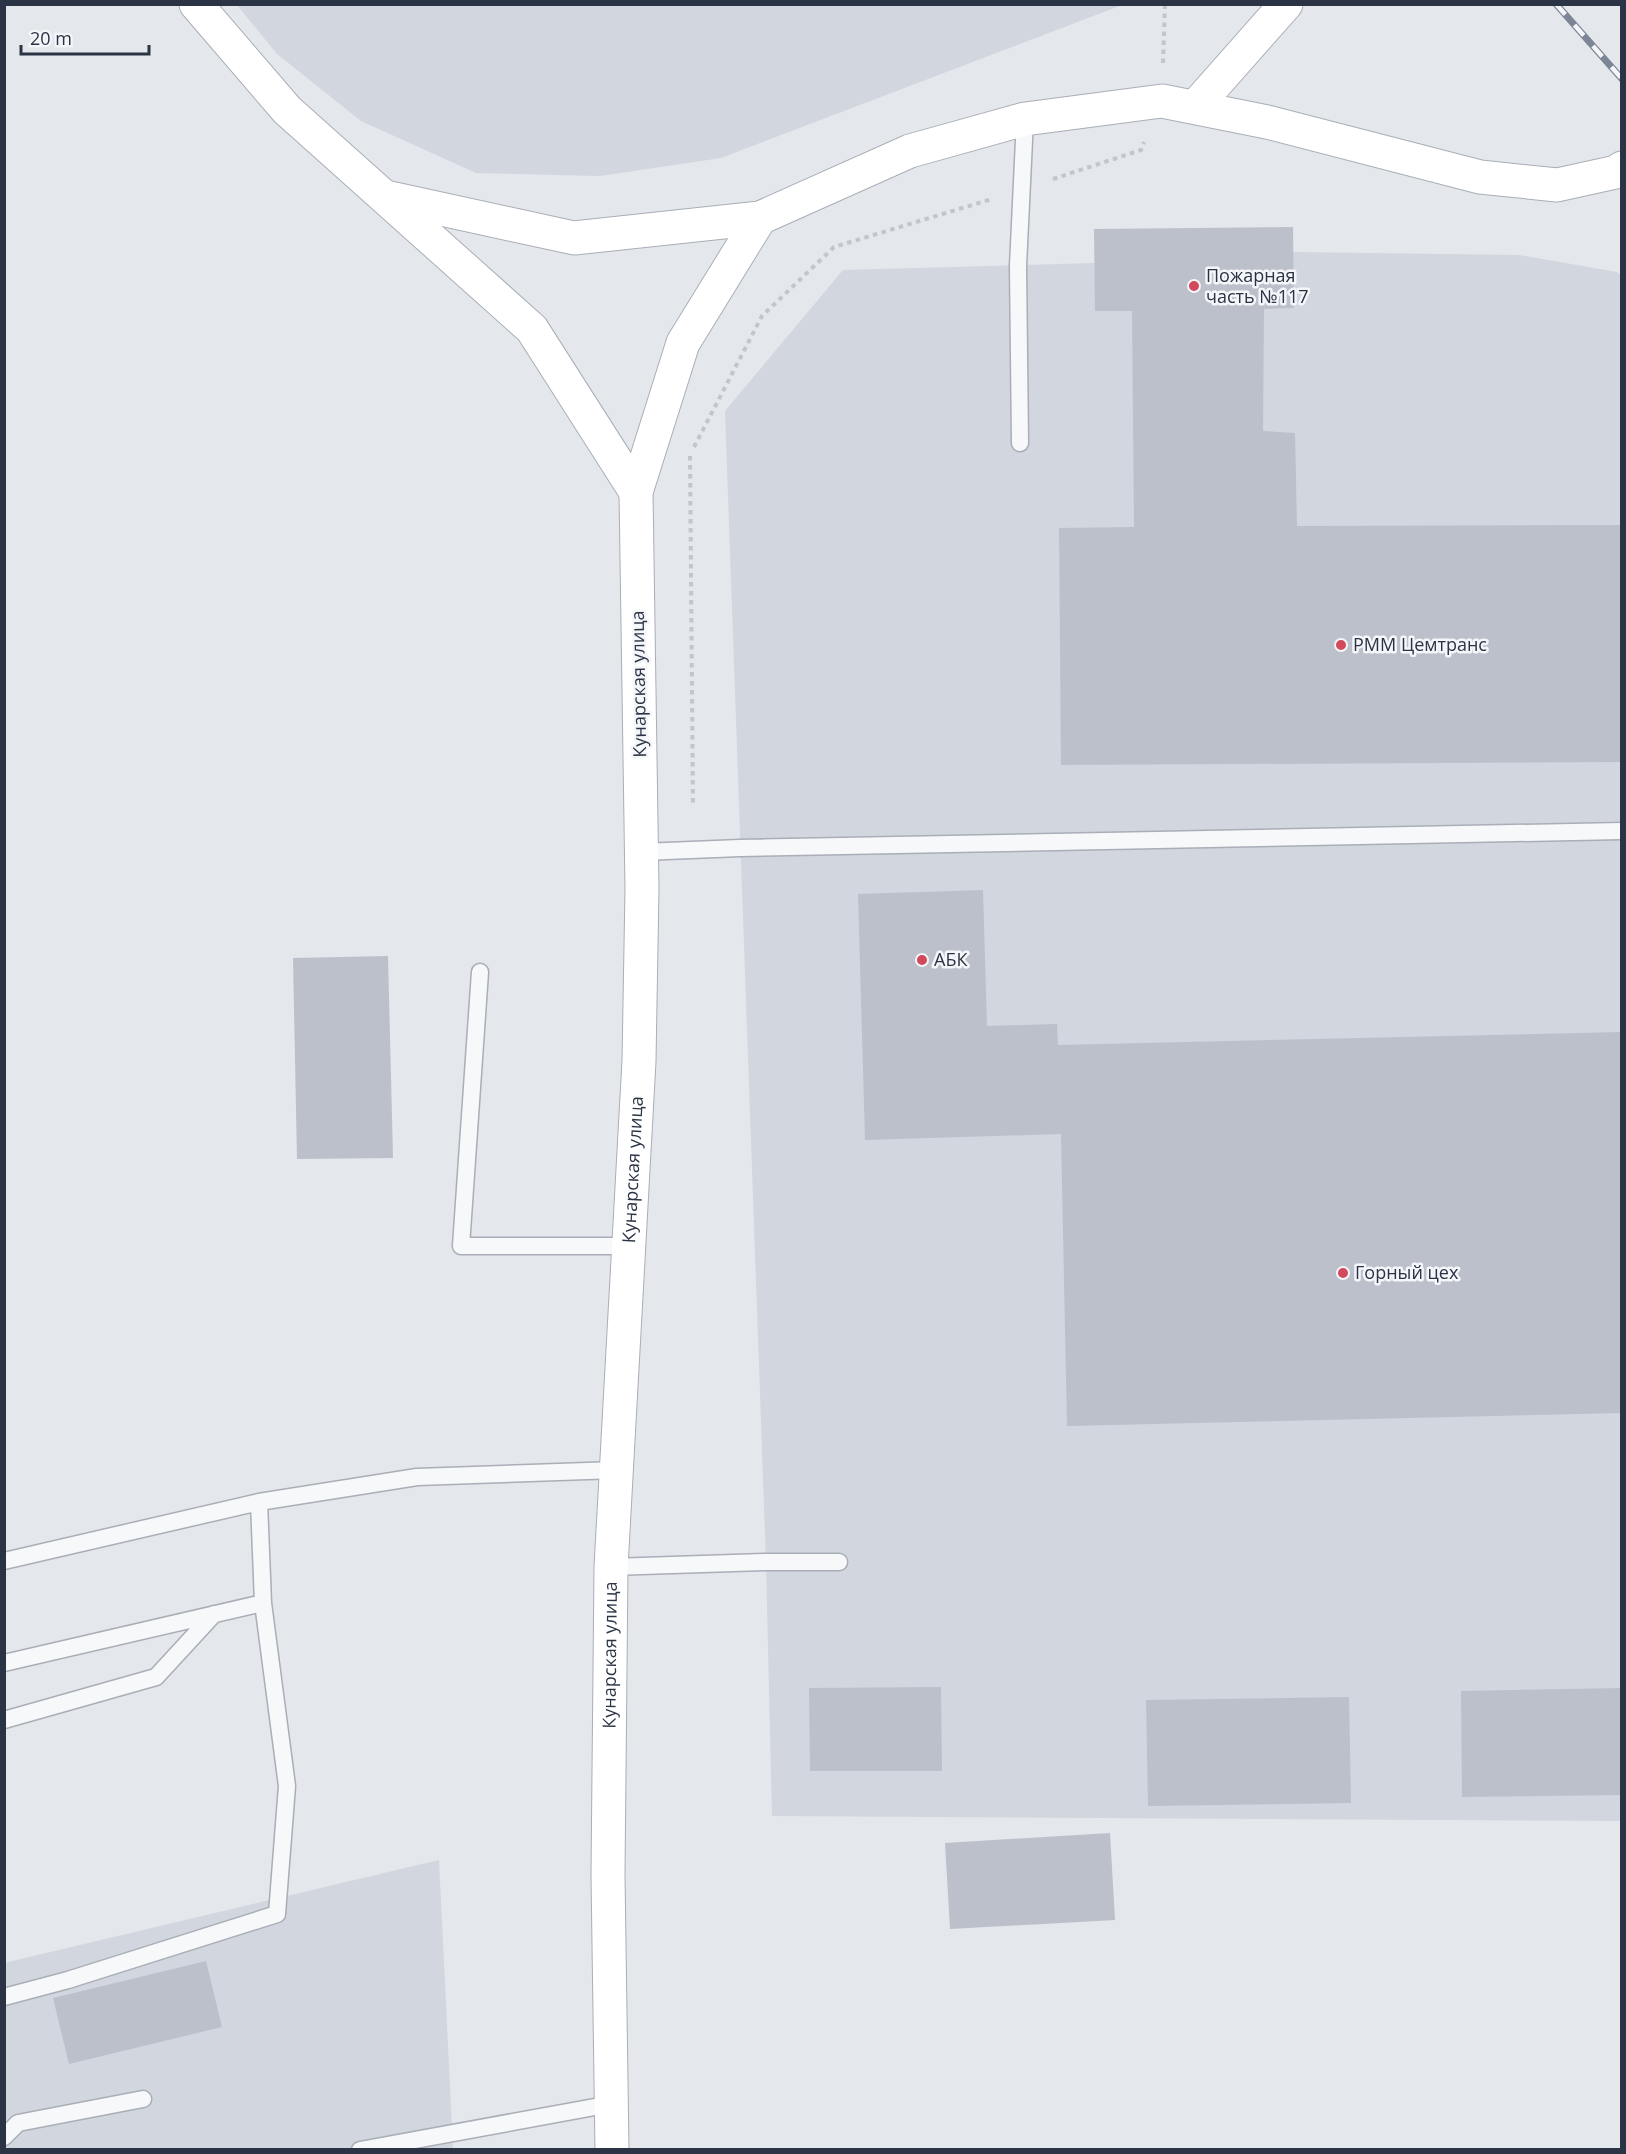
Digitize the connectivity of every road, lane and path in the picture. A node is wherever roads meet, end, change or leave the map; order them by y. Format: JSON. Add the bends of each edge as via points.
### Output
{"nodes":[{"id":1,"x":196,"y":4,"type":"edge"},
{"id":2,"x":1165,"y":4,"type":"edge"},
{"id":3,"x":1286,"y":4,"type":"edge"},
{"id":4,"x":1162,"y":101,"type":"junction"},
{"id":5,"x":1195,"y":107,"type":"junction"},
{"id":6,"x":1025,"y":119,"type":"junction"},
{"id":7,"x":1622,"y":168,"type":"edge"},
{"id":8,"x":1021,"y":190,"type":"junction"},
{"id":9,"x":386,"y":197,"type":"junction"},
{"id":10,"x":760,"y":218,"type":"junction"},
{"id":11,"x":1020,"y":443,"type":"dead end"},
{"id":12,"x":636,"y":492,"type":"junction"},
{"id":13,"x":693,"y":807,"type":"dead end"},
{"id":14,"x":1622,"y":831,"type":"edge"},
{"id":15,"x":642,"y":852,"type":"junction"},
{"id":16,"x":480,"y":972,"type":"dead end"},
{"id":17,"x":629,"y":1246,"type":"junction"},
{"id":18,"x":616,"y":1470,"type":"junction"},
{"id":19,"x":259,"y":1502,"type":"junction"},
{"id":20,"x":4,"y":1561,"type":"edge"},
{"id":21,"x":839,"y":1562,"type":"dead end"},
{"id":22,"x":611,"y":1567,"type":"junction"},
{"id":23,"x":263,"y":1603,"type":"junction"},
{"id":24,"x":214,"y":1614,"type":"junction"},
{"id":25,"x":4,"y":1663,"type":"edge"},
{"id":26,"x":4,"y":1720,"type":"edge"},
{"id":27,"x":4,"y":1997,"type":"edge"},
{"id":28,"x":143,"y":2099,"type":"dead end"},
{"id":29,"x":611,"y":2103,"type":"junction"},
{"id":30,"x":4,"y":2137,"type":"edge"},
{"id":31,"x":360,"y":2150,"type":"edge"},
{"id":32,"x":612,"y":2150,"type":"edge"}],
"edges":[{"from":1,"to":9,"type":"main road","via":[[287,110]]},
{"from":2,"to":4,"type":"path"},
{"from":3,"to":5,"type":"main road"},
{"from":4,"to":5,"type":"main road"},
{"from":4,"to":6,"type":"main road"},
{"from":4,"to":8,"type":"path","via":[[1141,150]]},
{"from":5,"to":7,"type":"main road","via":[[1480,177],[1557,185]]},
{"from":6,"to":8,"type":"lane"},
{"from":6,"to":10,"type":"main road","via":[[910,151]]},
{"from":8,"to":11,"type":"lane"},
{"from":8,"to":13,"type":"path","via":[[834,248],[762,316],[690,455]]},
{"from":9,"to":10,"type":"main road","via":[[574,238]]},
{"from":9,"to":12,"type":"main road","via":[[532,329]]},
{"from":10,"to":12,"type":"main road","name":"Кунарская улица","via":[[683,343]]},
{"from":12,"to":15,"type":"main road","name":"Кунарская улица"},
{"from":14,"to":15,"type":"lane"},
{"from":15,"to":17,"type":"main road","name":"Кунарская улица","via":[[639,1061]]},
{"from":16,"to":17,"type":"lane","via":[[461,1246]]},
{"from":17,"to":18,"type":"main road","name":"Кунарская улица"},
{"from":18,"to":19,"type":"lane","via":[[417,1477]]},
{"from":18,"to":22,"type":"main road","name":"Кунарская улица"},
{"from":19,"to":20,"type":"lane"},
{"from":19,"to":23,"type":"lane"},
{"from":21,"to":22,"type":"lane"},
{"from":22,"to":29,"type":"main road","name":"Кунарская улица"},
{"from":23,"to":24,"type":"lane"},
{"from":23,"to":27,"type":"lane","via":[[287,1786],[277,1914]]},
{"from":24,"to":25,"type":"lane"},
{"from":24,"to":26,"type":"lane","via":[[156,1677]]},
{"from":28,"to":30,"type":"lane","via":[[18,2123]]},
{"from":29,"to":31,"type":"lane"},
{"from":29,"to":32,"type":"main road","name":"Кунарская улица"}]}
